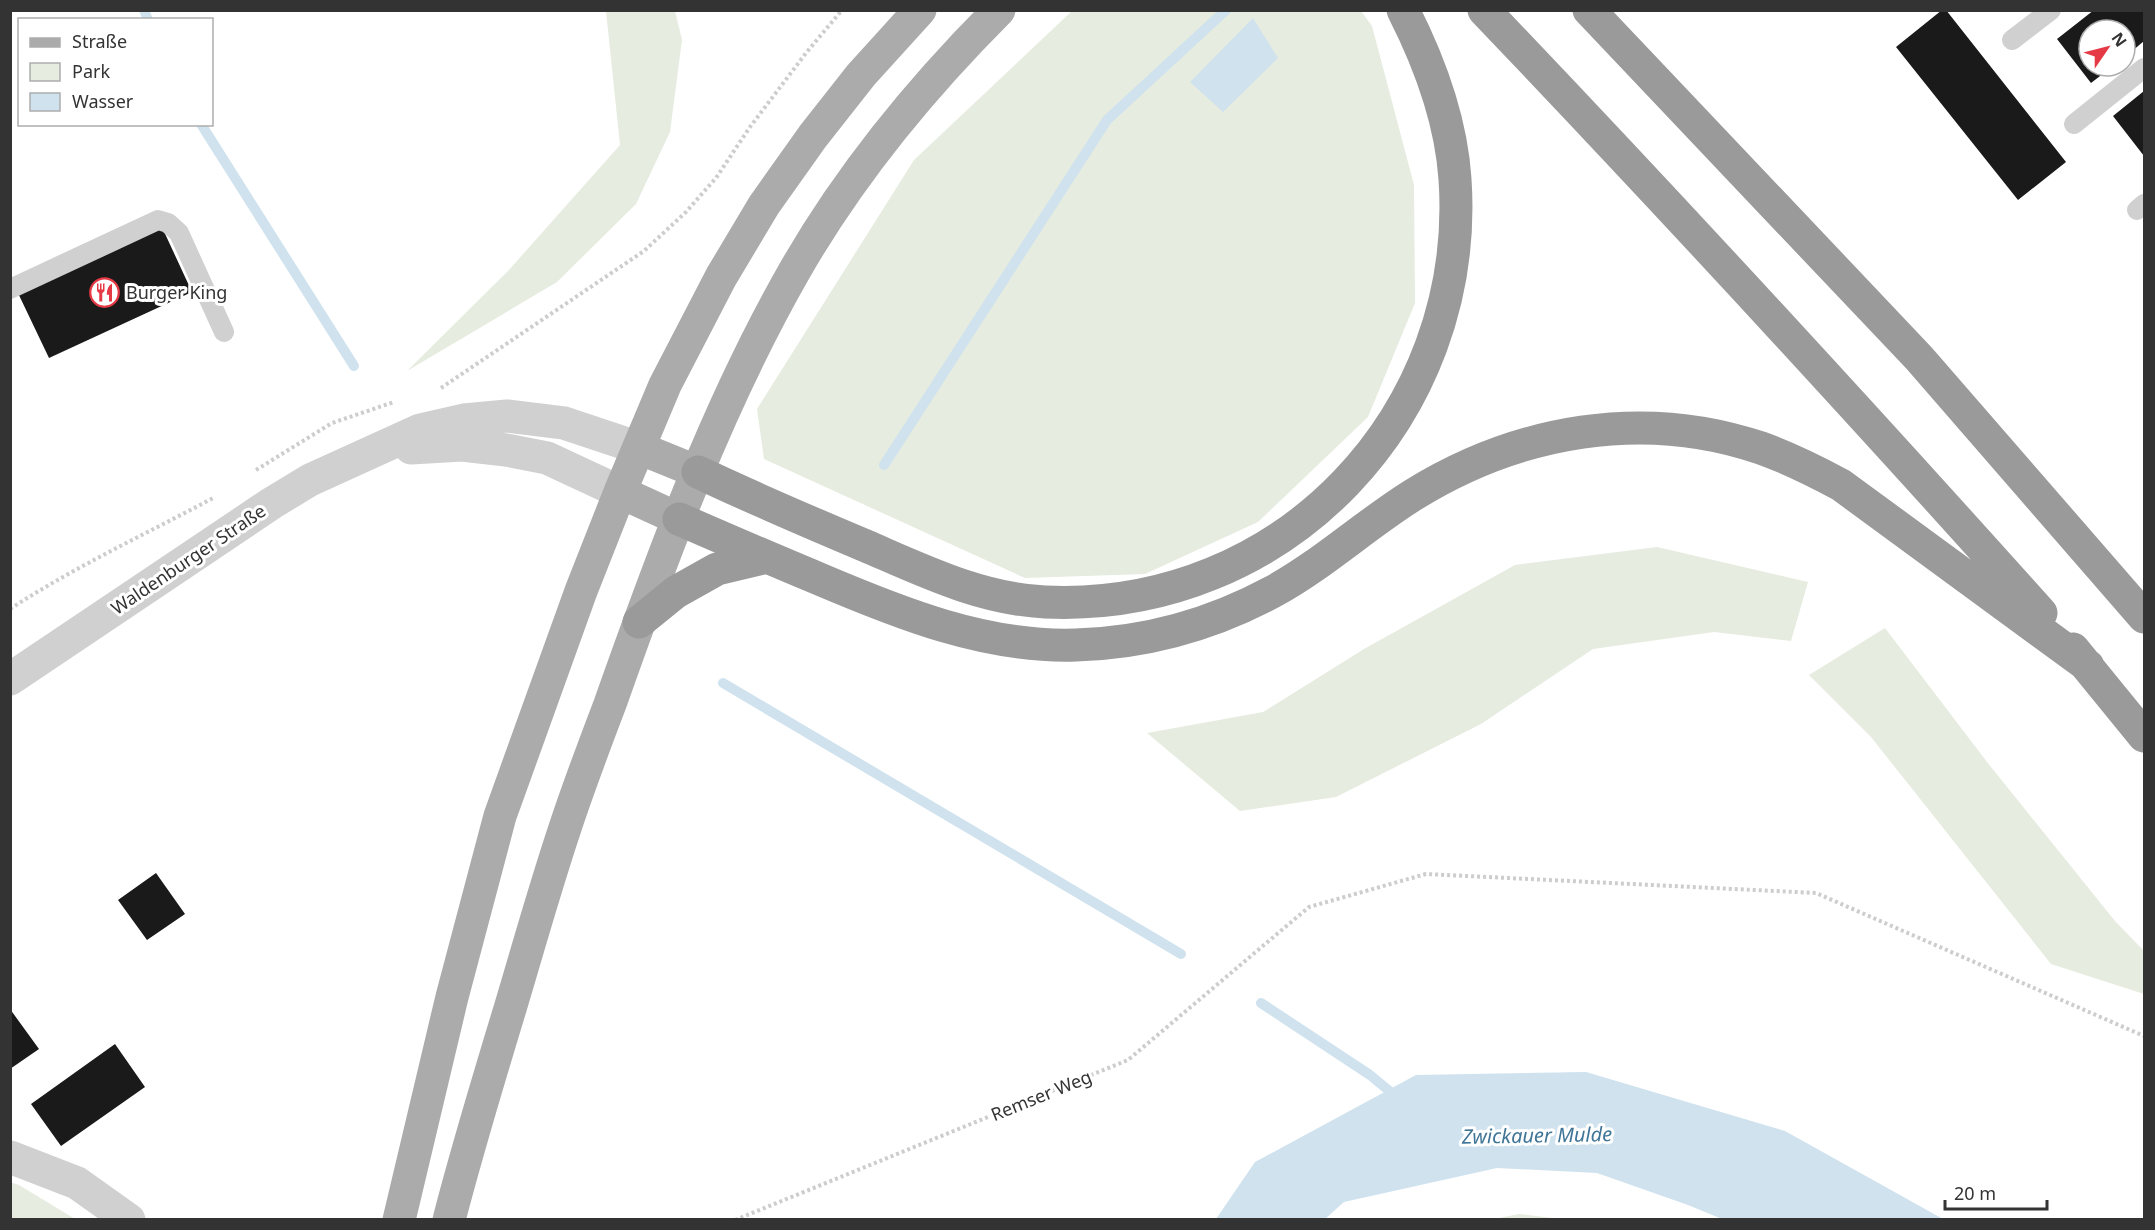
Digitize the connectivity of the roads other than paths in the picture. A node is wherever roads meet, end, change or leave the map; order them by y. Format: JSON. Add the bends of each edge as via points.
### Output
{"nodes":[{"id":1,"x":920,"y":10,"type":"edge"},
{"id":2,"x":999,"y":10,"type":"edge"},
{"id":3,"x":1403,"y":10,"type":"edge"},
{"id":4,"x":1484,"y":10,"type":"edge"},
{"id":5,"x":1589,"y":10,"type":"edge"},
{"id":6,"x":2051,"y":10,"type":"edge"},
{"id":7,"x":2012,"y":40,"type":"dead end"},
{"id":8,"x":2145,"y":68,"type":"edge"},
{"id":9,"x":2074,"y":124,"type":"dead end"},
{"id":10,"x":10,"y":289,"type":"edge"},
{"id":11,"x":224,"y":332,"type":"dead end"},
{"id":12,"x":639,"y":448,"type":"junction"},
{"id":13,"x":373,"y":453,"type":"junction"},
{"id":14,"x":698,"y":472,"type":"junction"},
{"id":15,"x":620,"y":492,"type":"junction"},
{"id":16,"x":679,"y":519,"type":"junction"},
{"id":17,"x":767,"y":557,"type":"junction"},
{"id":18,"x":2145,"y":617,"type":"edge"},
{"id":19,"x":639,"y":622,"type":"junction"},
{"id":20,"x":2088,"y":666,"type":"junction"},
{"id":21,"x":13,"y":675,"type":"edge"},
{"id":22,"x":2145,"y":736,"type":"edge"},
{"id":23,"x":10,"y":1157,"type":"edge"},
{"id":24,"x":129,"y":1220,"type":"edge"},
{"id":25,"x":399,"y":1220,"type":"edge"},
{"id":26,"x":448,"y":1220,"type":"edge"}],
"edges":[{"from":1,"to":12,"type":"main road","via":[[861,75],[764,206],[665,385]]},
{"from":2,"to":14,"type":"main road","via":[[919,95],[834,207],[763,328]]},
{"from":3,"to":14,"type":"highway","via":[[1430,69],[1451,148],[1456,212],[1446,302],[1433,345],[1392,426],[1334,495],[1271,543],[1221,570],[1135,596],[1090,602],[1000,598],[946,581]]},
{"from":4,"to":20,"type":"highway","via":[[1855,406]]},
{"from":5,"to":18,"type":"highway","via":[[1919,358]]},
{"from":6,"to":7,"type":"lane"},
{"from":8,"to":9,"type":"lane"},
{"from":10,"to":11,"type":"lane","via":[[158,220],[179,233]]},
{"from":12,"to":13,"type":"street","name":"Waldenburger Straße","via":[[564,423],[507,416],[420,430]]},
{"from":12,"to":14,"type":"main road"},
{"from":12,"to":15,"type":"main road"},
{"from":13,"to":15,"type":"street","name":"Waldenburger Straße","via":[[462,445],[506,450],[547,458]]},
{"from":13,"to":21,"type":"street","name":"Waldenburger Straße","via":[[310,480],[272,502]]},
{"from":14,"to":16,"type":"main road"},
{"from":15,"to":16,"type":"main road"},
{"from":15,"to":25,"type":"main road","via":[[500,816]]},
{"from":16,"to":17,"type":"highway"},
{"from":16,"to":19,"type":"main road"},
{"from":17,"to":19,"type":"highway","via":[[717,569],[676,592]]},
{"from":17,"to":20,"type":"highway","via":[[875,602],[988,638],[1031,644],[1117,642],[1199,624],[1238,609],[1310,568],[1411,497],[1493,454],[1582,431],[1672,429],[1760,448],[1841,484]]},
{"from":19,"to":26,"type":"main road","via":[[564,830]]},
{"from":20,"to":22,"type":"highway"},
{"from":23,"to":24,"type":"street","via":[[77,1183]]}]}
